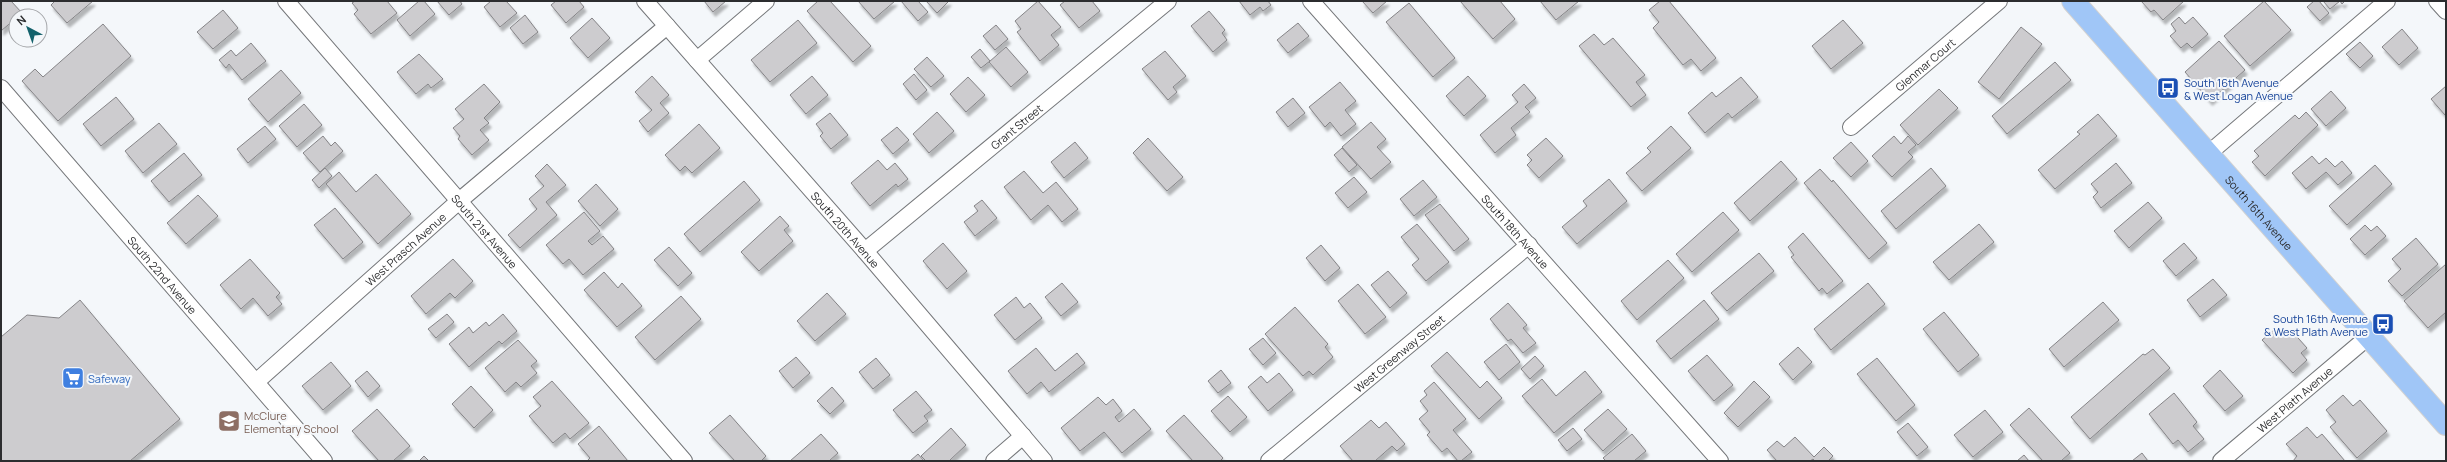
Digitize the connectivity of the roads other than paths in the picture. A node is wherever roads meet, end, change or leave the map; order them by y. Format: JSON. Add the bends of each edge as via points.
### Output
{"nodes":[{"id":1,"x":286,"y":1,"type":"edge"},
{"id":2,"x":645,"y":1,"type":"edge"},
{"id":3,"x":766,"y":1,"type":"edge"},
{"id":4,"x":1168,"y":1,"type":"edge"},
{"id":5,"x":1311,"y":1,"type":"edge"},
{"id":6,"x":1999,"y":1,"type":"edge"},
{"id":7,"x":2073,"y":1,"type":"edge"},
{"id":8,"x":2387,"y":1,"type":"edge"},
{"id":9,"x":2437,"y":1,"type":"edge"},
{"id":10,"x":2446,"y":11,"type":"edge"},
{"id":11,"x":667,"y":26,"type":"junction"},
{"id":12,"x":697,"y":60,"type":"junction"},
{"id":13,"x":1,"y":88,"type":"edge"},
{"id":14,"x":1851,"y":128,"type":"dead end"},
{"id":15,"x":2208,"y":154,"type":"junction"},
{"id":16,"x":459,"y":201,"type":"junction"},
{"id":17,"x":1529,"y":245,"type":"junction"},
{"id":18,"x":865,"y":251,"type":"junction"},
{"id":19,"x":2368,"y":336,"type":"junction"},
{"id":20,"x":256,"y":382,"type":"junction"},
{"id":21,"x":2446,"y":424,"type":"edge"},
{"id":22,"x":1023,"y":436,"type":"junction"},
{"id":23,"x":324,"y":461,"type":"edge"},
{"id":24,"x":684,"y":461,"type":"edge"},
{"id":25,"x":994,"y":461,"type":"edge"},
{"id":26,"x":1044,"y":461,"type":"edge"},
{"id":27,"x":1269,"y":461,"type":"edge"},
{"id":28,"x":1720,"y":461,"type":"edge"},
{"id":29,"x":2221,"y":461,"type":"edge"}],
"edges":[{"from":1,"to":16,"type":"street","name":"South 21st Avenue"},
{"from":2,"to":11,"type":"street","name":"South 20th Avenue"},
{"from":3,"to":12,"type":"street"},
{"from":4,"to":18,"type":"street","name":"Grant Street"},
{"from":5,"to":17,"type":"street","name":"South 18th Avenue"},
{"from":6,"to":14,"type":"street","name":"Glenmar Court"},
{"from":7,"to":15,"type":"main road","name":"South 16th Avenue"},
{"from":8,"to":15,"type":"street"},
{"from":9,"to":10,"type":"street"},
{"from":11,"to":12,"type":"street","name":"South 20th Avenue"},
{"from":11,"to":16,"type":"street","name":"West Prasch Avenue"},
{"from":12,"to":18,"type":"street","name":"South 20th Avenue"},
{"from":13,"to":20,"type":"street","name":"South 22nd Avenue"},
{"from":15,"to":19,"type":"main road","name":"South 16th Avenue"},
{"from":16,"to":20,"type":"street","name":"West Prasch Avenue"},
{"from":16,"to":24,"type":"street","name":"South 21st Avenue"},
{"from":17,"to":27,"type":"street","name":"West Greenway Street"},
{"from":17,"to":28,"type":"street","name":"South 18th Avenue"},
{"from":18,"to":22,"type":"street","name":"South 20th Avenue"},
{"from":19,"to":21,"type":"main road","name":"South 16th Avenue"},
{"from":19,"to":29,"type":"street","name":"West Plath Avenue"},
{"from":20,"to":23,"type":"street","name":"South 22nd Avenue"},
{"from":22,"to":25,"type":"street"},
{"from":22,"to":26,"type":"street","name":"South 20th Avenue"}]}
